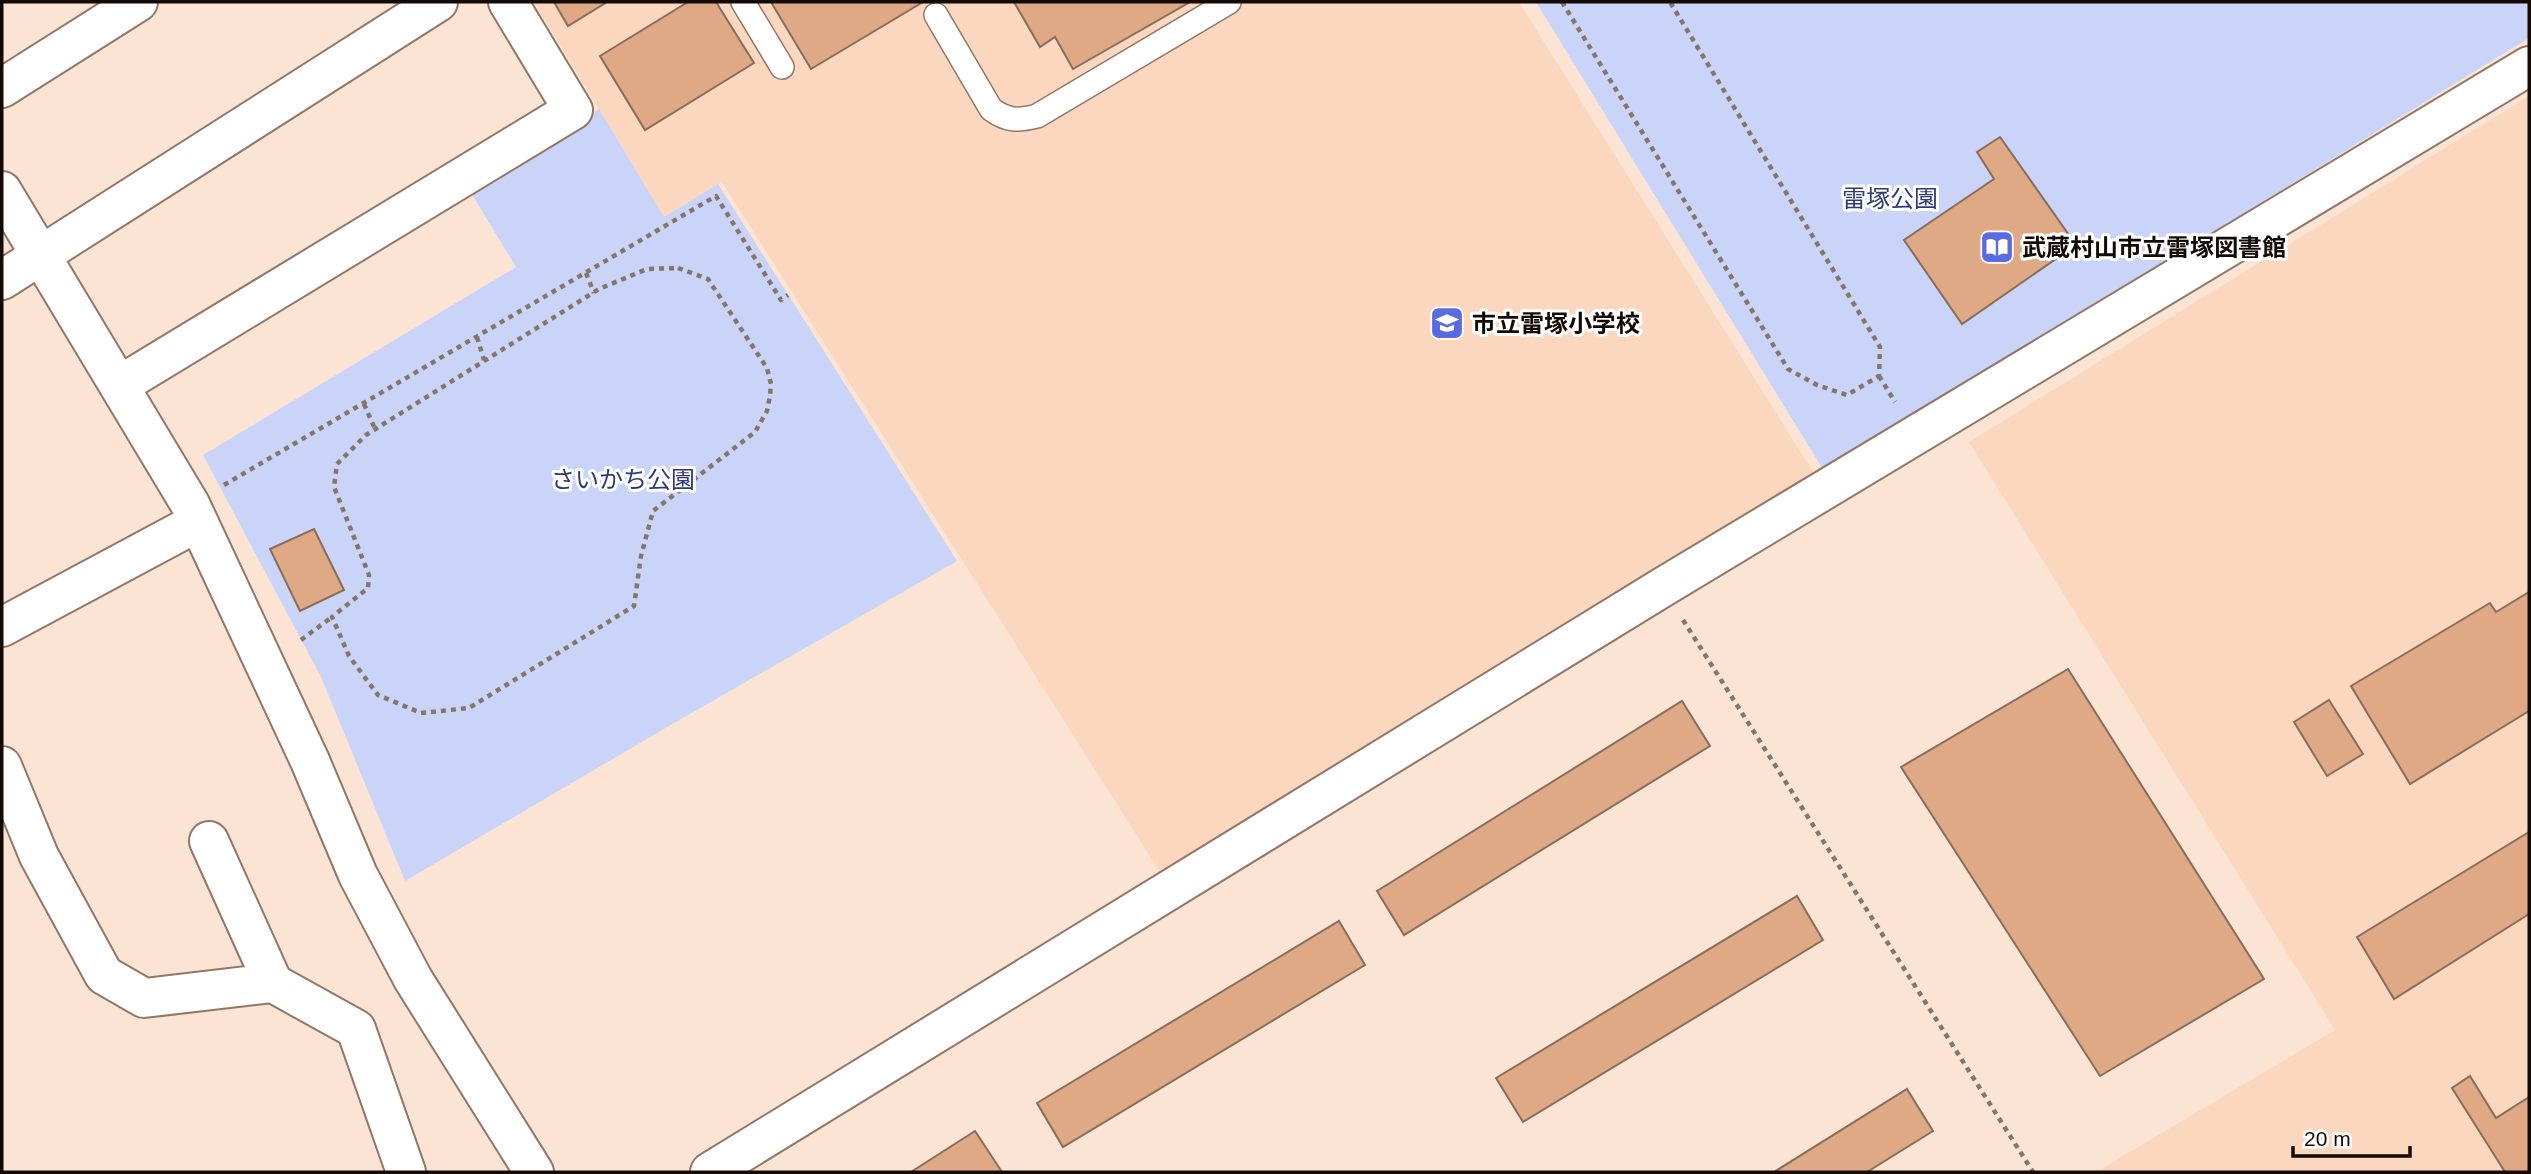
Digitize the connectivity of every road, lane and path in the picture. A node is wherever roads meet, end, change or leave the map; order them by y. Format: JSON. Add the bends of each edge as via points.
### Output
{"nodes":[{"id":1,"x":138,"y":2,"type":"edge"},
{"id":2,"x":438,"y":2,"type":"edge"},
{"id":3,"x":508,"y":2,"type":"edge"},
{"id":4,"x":743,"y":2,"type":"edge"},
{"id":5,"x":1228,"y":2,"type":"edge"},
{"id":6,"x":1562,"y":2,"type":"edge"},
{"id":7,"x":1670,"y":2,"type":"edge"},
{"id":8,"x":936,"y":15,"type":"dead end"},
{"id":9,"x":2529,"y":66,"type":"edge"},
{"id":10,"x":782,"y":67,"type":"dead end"},
{"id":11,"x":2,"y":88,"type":"edge"},
{"id":12,"x":2,"y":191,"type":"edge"},
{"id":13,"x":41,"y":253,"type":"junction"},
{"id":14,"x":586,"y":273,"type":"junction"},
{"id":15,"x":2,"y":280,"type":"edge"},
{"id":16,"x":594,"y":293,"type":"junction"},
{"id":17,"x":788,"y":295,"type":"dead end"},
{"id":18,"x":477,"y":337,"type":"junction"},
{"id":19,"x":484,"y":360,"type":"junction"},
{"id":20,"x":1879,"y":376,"type":"junction"},
{"id":21,"x":120,"y":385,"type":"junction"},
{"id":22,"x":364,"y":404,"type":"junction"},
{"id":23,"x":1899,"y":409,"type":"dead end"},
{"id":24,"x":375,"y":429,"type":"junction"},
{"id":25,"x":194,"y":513,"type":"junction"},
{"id":26,"x":1662,"y":587,"type":"junction"},
{"id":27,"x":332,"y":617,"type":"junction"},
{"id":28,"x":2,"y":627,"type":"edge"},
{"id":29,"x":301,"y":640,"type":"dead end"},
{"id":30,"x":2,"y":766,"type":"edge"},
{"id":31,"x":209,"y":841,"type":"dead end"},
{"id":32,"x":273,"y":983,"type":"junction"},
{"id":33,"x":406,"y":1172,"type":"edge"},
{"id":34,"x":534,"y":1172,"type":"edge"},
{"id":35,"x":710,"y":1172,"type":"edge"},
{"id":36,"x":2033,"y":1172,"type":"edge"}],
"edges":[{"from":1,"to":11,"type":"street"},
{"from":2,"to":13,"type":"street"},
{"from":3,"to":21,"type":"street","via":[[573,110]]},
{"from":4,"to":10,"type":"lane"},
{"from":5,"to":8,"type":"lane","via":[[1037,116],[1020,121],[1003,118],[991,108]]},
{"from":6,"to":20,"type":"path","via":[[1788,369],[1847,395]]},
{"from":7,"to":20,"type":"path","via":[[1880,347]]},
{"from":9,"to":26,"type":"street"},
{"from":12,"to":13,"type":"street"},
{"from":13,"to":15,"type":"street"},
{"from":13,"to":21,"type":"street"},
{"from":14,"to":16,"type":"path"},
{"from":14,"to":17,"type":"path","via":[[716,196],[780,300]]},
{"from":14,"to":18,"type":"path"},
{"from":16,"to":19,"type":"path"},
{"from":16,"to":27,"type":"path","via":[[647,269],[678,268],[708,279],[767,368],[771,384],[767,411],[755,432],[653,511],[634,606],[469,709],[421,713],[378,695],[349,656]]},
{"from":18,"to":19,"type":"path"},
{"from":18,"to":22,"type":"path"},
{"from":19,"to":24,"type":"path"},
{"from":20,"to":23,"type":"path"},
{"from":21,"to":25,"type":"street"},
{"from":22,"to":24,"type":"path"},
{"from":22,"to":25,"type":"path"},
{"from":24,"to":27,"type":"path","via":[[337,464],[334,487],[369,575],[368,588]]},
{"from":25,"to":28,"type":"street"},
{"from":25,"to":34,"type":"street","via":[[358,875],[413,979]]},
{"from":26,"to":35,"type":"street"},
{"from":26,"to":36,"type":"path"},
{"from":27,"to":29,"type":"path"},
{"from":30,"to":32,"type":"street","via":[[39,856],[104,975],[144,998]]},
{"from":31,"to":32,"type":"street"},
{"from":32,"to":33,"type":"street","via":[[356,1029]]}]}
